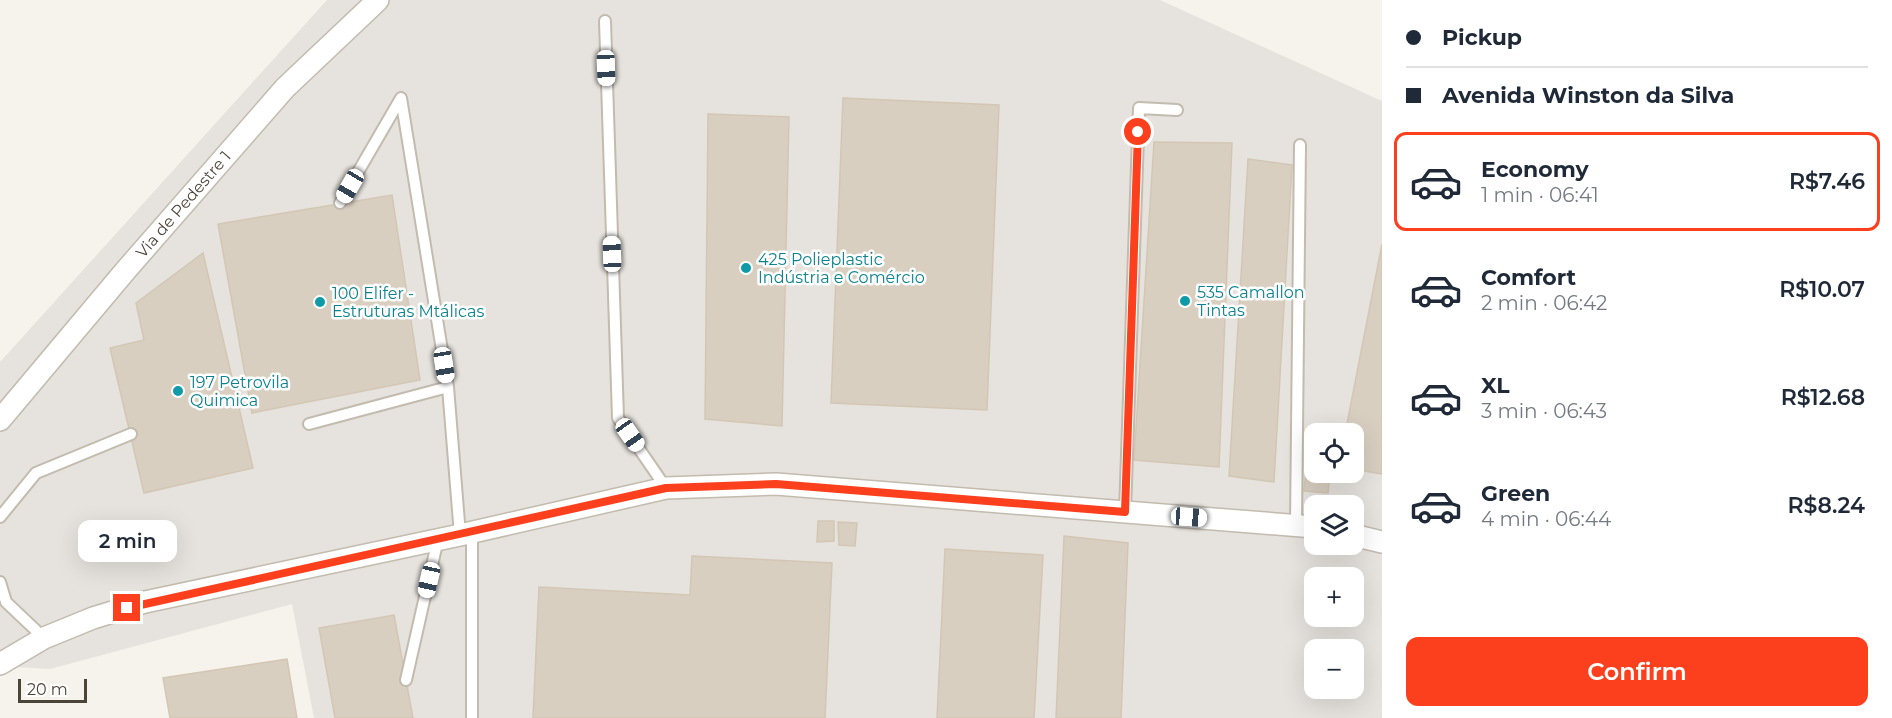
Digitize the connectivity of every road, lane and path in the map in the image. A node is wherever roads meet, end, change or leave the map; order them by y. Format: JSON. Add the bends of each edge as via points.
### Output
{"nodes":[{"id":1,"x":378,"y":0,"type":"edge"},
{"id":2,"x":604,"y":21,"type":"dead end"},
{"id":3,"x":1177,"y":110,"type":"dead end"},
{"id":4,"x":1300,"y":145,"type":"dead end"},
{"id":5,"x":340,"y":203,"type":"dead end"},
{"id":6,"x":448,"y":387,"type":"junction"},
{"id":7,"x":0,"y":420,"type":"edge"},
{"id":8,"x":309,"y":424,"type":"dead end"},
{"id":9,"x":131,"y":434,"type":"dead end"},
{"id":10,"x":666,"y":488,"type":"junction"},
{"id":11,"x":1305,"y":495,"type":"edge"},
{"id":12,"x":1125,"y":512,"type":"junction"},
{"id":13,"x":0,"y":517,"type":"edge"},
{"id":14,"x":1304,"y":526,"type":"edge"},
{"id":15,"x":466,"y":533,"type":"junction"},
{"id":16,"x":1364,"y":538,"type":"edge"},
{"id":17,"x":438,"y":539,"type":"junction"},
{"id":18,"x":1382,"y":542,"type":"edge"},
{"id":19,"x":0,"y":582,"type":"edge"},
{"id":20,"x":44,"y":639,"type":"junction"},
{"id":21,"x":0,"y":664,"type":"edge"},
{"id":22,"x":406,"y":680,"type":"dead end"},
{"id":23,"x":472,"y":718,"type":"edge"}],
"edges":[{"from":1,"to":7,"type":"street","name":"Via de Pedestre 1","via":[[285,88]]},
{"from":2,"to":10,"type":"lane","via":[[618,418]]},
{"from":3,"to":12,"type":"lane","via":[[1139,108]]},
{"from":4,"to":11,"type":"lane"},
{"from":5,"to":6,"type":"lane","via":[[401,98]]},
{"from":6,"to":8,"type":"lane"},
{"from":6,"to":15,"type":"lane"},
{"from":9,"to":13,"type":"lane","via":[[36,473]]},
{"from":10,"to":12,"type":"street","via":[[776,484]]},
{"from":10,"to":15,"type":"street"},
{"from":12,"to":14,"type":"street"},
{"from":15,"to":17,"type":"street"},
{"from":15,"to":23,"type":"lane"},
{"from":16,"to":18,"type":"street"},
{"from":17,"to":20,"type":"street","via":[[145,603],[93,618]]},
{"from":17,"to":22,"type":"lane"},
{"from":19,"to":20,"type":"lane","via":[[6,602]]},
{"from":20,"to":21,"type":"street"}]}
